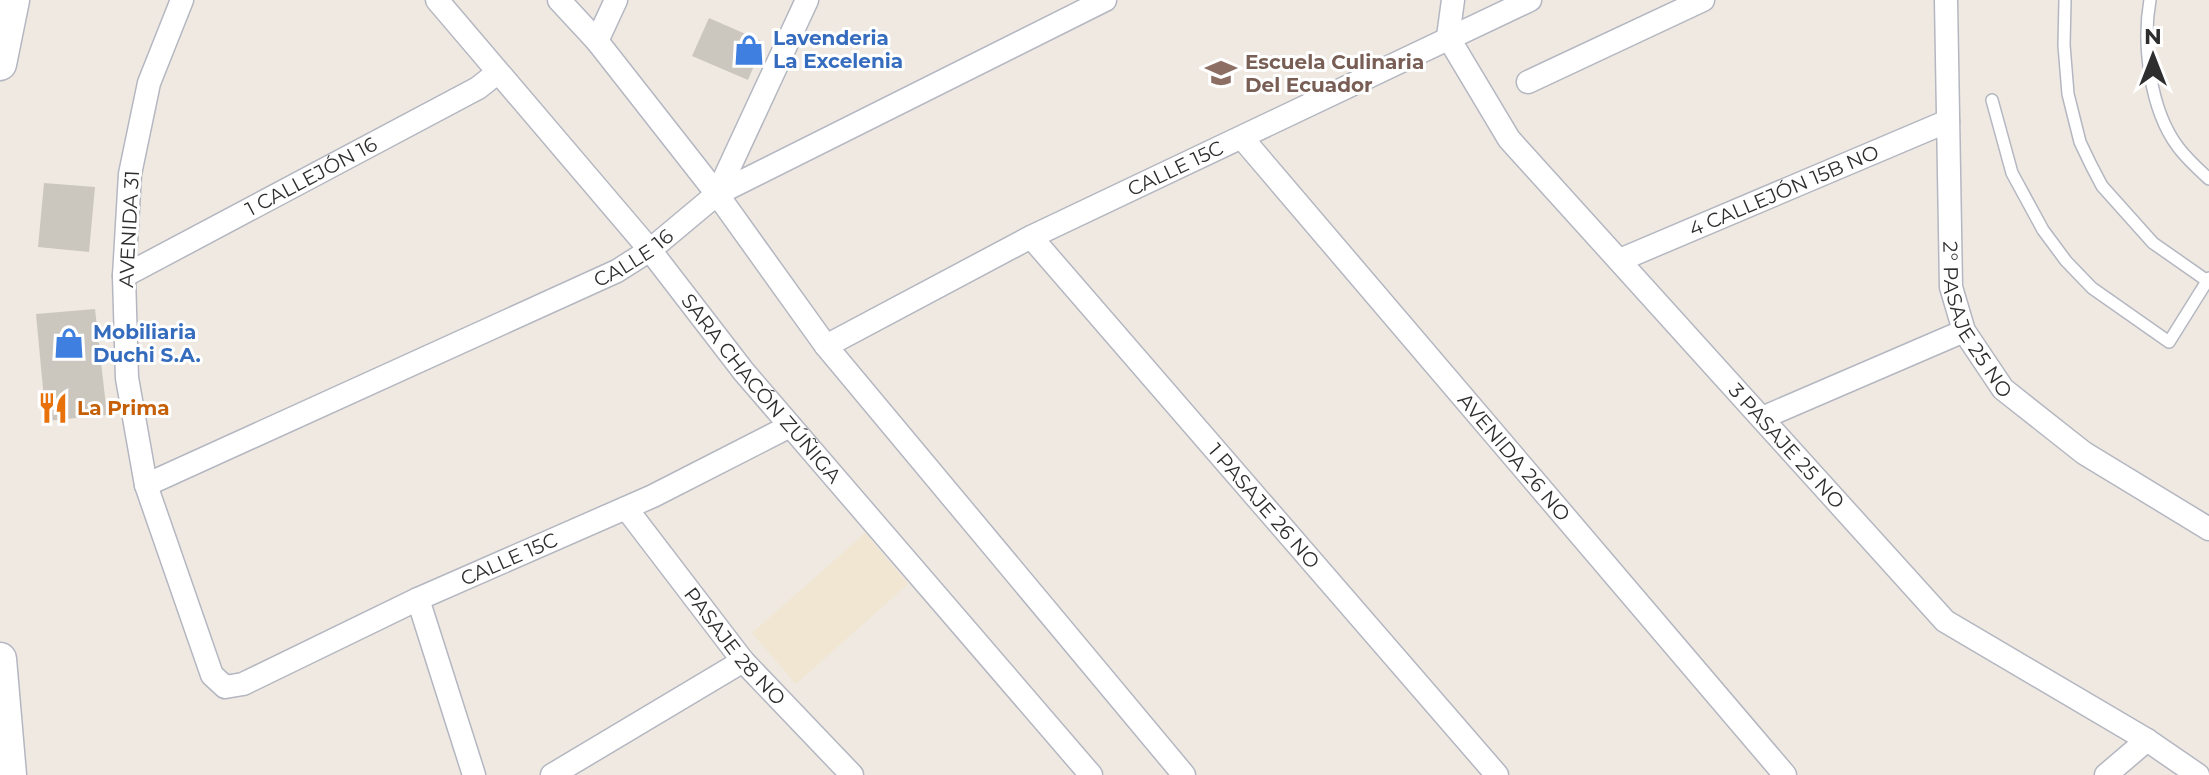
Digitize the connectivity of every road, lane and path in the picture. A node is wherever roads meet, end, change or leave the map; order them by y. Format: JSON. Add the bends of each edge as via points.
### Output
{"nodes":[{"id":1,"x":13,"y":0,"type":"edge"},
{"id":2,"x":182,"y":0,"type":"edge"},
{"id":3,"x":437,"y":0,"type":"edge"},
{"id":4,"x":559,"y":0,"type":"edge"},
{"id":5,"x":616,"y":0,"type":"edge"},
{"id":6,"x":807,"y":0,"type":"edge"},
{"id":7,"x":1105,"y":0,"type":"edge"},
{"id":8,"x":1453,"y":0,"type":"edge"},
{"id":9,"x":1530,"y":0,"type":"edge"},
{"id":10,"x":1703,"y":0,"type":"edge"},
{"id":11,"x":1946,"y":0,"type":"edge"},
{"id":12,"x":2065,"y":0,"type":"edge"},
{"id":13,"x":2150,"y":0,"type":"edge"},
{"id":14,"x":1448,"y":37,"type":"junction"},
{"id":15,"x":597,"y":41,"type":"junction"},
{"id":16,"x":0,"y":64,"type":"edge"},
{"id":17,"x":497,"y":73,"type":"junction"},
{"id":18,"x":1528,"y":82,"type":"dead end"},
{"id":19,"x":1992,"y":100,"type":"dead end"},
{"id":20,"x":1948,"y":121,"type":"junction"},
{"id":21,"x":1243,"y":139,"type":"junction"},
{"id":22,"x":2209,"y":179,"type":"edge"},
{"id":23,"x":717,"y":194,"type":"junction"},
{"id":24,"x":1031,"y":237,"type":"junction"},
{"id":25,"x":650,"y":250,"type":"junction"},
{"id":26,"x":1620,"y":260,"type":"junction"},
{"id":27,"x":124,"y":276,"type":"junction"},
{"id":28,"x":2208,"y":279,"type":"edge"},
{"id":29,"x":1964,"y":331,"type":"junction"},
{"id":30,"x":826,"y":346,"type":"junction"},
{"id":31,"x":1762,"y":418,"type":"junction"},
{"id":32,"x":790,"y":426,"type":"junction"},
{"id":33,"x":146,"y":485,"type":"junction"},
{"id":34,"x":626,"y":508,"type":"junction"},
{"id":35,"x":2209,"y":529,"type":"edge"},
{"id":36,"x":418,"y":599,"type":"junction"},
{"id":37,"x":0,"y":659,"type":"edge"},
{"id":38,"x":743,"y":661,"type":"junction"},
{"id":39,"x":225,"y":687,"type":"joint"},
{"id":40,"x":2147,"y":740,"type":"junction"},
{"id":41,"x":2195,"y":774,"type":"edge"},
{"id":42,"x":10,"y":775,"type":"edge"},
{"id":43,"x":474,"y":775,"type":"edge"},
{"id":44,"x":552,"y":775,"type":"edge"},
{"id":45,"x":852,"y":775,"type":"edge"},
{"id":46,"x":1091,"y":775,"type":"edge"},
{"id":47,"x":1184,"y":775,"type":"edge"},
{"id":48,"x":1497,"y":775,"type":"edge"},
{"id":49,"x":1785,"y":775,"type":"edge"},
{"id":50,"x":2106,"y":775,"type":"edge"}],
"edges":[{"from":1,"to":16,"type":"main road"},
{"from":2,"to":27,"type":"street","name":"AVENIDA 31","via":[[149,83],[130,174]]},
{"from":3,"to":17,"type":"street","name":"SARA CHACÓN ZÚÑIGA"},
{"from":4,"to":15,"type":"street"},
{"from":5,"to":15,"type":"street"},
{"from":6,"to":23,"type":"street"},
{"from":7,"to":23,"type":"street","name":"CALLE 16"},
{"from":8,"to":14,"type":"street"},
{"from":9,"to":14,"type":"street","name":"CALLE 15C"},
{"from":10,"to":18,"type":"street"},
{"from":11,"to":20,"type":"street","name":"2° PASAJE 25 NO"},
{"from":12,"to":28,"type":"lane","via":[[2068,94],[2091,165],[2102,186],[2153,243]]},
{"from":13,"to":22,"type":"lane","via":[[2149,65],[2163,118],[2176,145]]},
{"from":14,"to":21,"type":"street","name":"CALLE 15C"},
{"from":14,"to":26,"type":"street","name":"3 PASAJE 25 NO","via":[[1509,139]]},
{"from":15,"to":23,"type":"street"},
{"from":17,"to":25,"type":"street","name":"SARA CHACÓN ZÚÑIGA"},
{"from":17,"to":27,"type":"street","name":"1 CALLEJÓN 16","via":[[478,88]]},
{"from":19,"to":28,"type":"lane","via":[[2012,173],[2026,202],[2066,261],[2092,288],[2169,342]]},
{"from":20,"to":26,"type":"street","name":"4 CALLEJÓN 15B NO"},
{"from":20,"to":29,"type":"street","name":"2° PASAJE 25 NO","via":[[1951,287]]},
{"from":21,"to":24,"type":"street","name":"CALLE 15C"},
{"from":21,"to":49,"type":"street","name":"AVENIDA 26 NO"},
{"from":23,"to":25,"type":"street","name":"CALLE 16"},
{"from":23,"to":30,"type":"street"},
{"from":24,"to":30,"type":"street","name":"CALLE 15C"},
{"from":24,"to":48,"type":"street","name":"1 PASAJE 26 NO"},
{"from":25,"to":32,"type":"street","name":"SARA CHACÓN ZÚÑIGA"},
{"from":25,"to":33,"type":"street","name":"CALLE 16","via":[[617,271]]},
{"from":26,"to":31,"type":"street","name":"3 PASAJE 25 NO"},
{"from":27,"to":33,"type":"street","name":"AVENIDA 31","via":[[127,378]]},
{"from":29,"to":31,"type":"street"},
{"from":29,"to":35,"type":"street","name":"2° PASAJE 25 NO","via":[[2003,389],[2084,453]]},
{"from":30,"to":47,"type":"street"},
{"from":31,"to":40,"type":"street","name":"3 PASAJE 25 NO","via":[[1945,621]]},
{"from":32,"to":34,"type":"street","name":"CALLE 15C"},
{"from":32,"to":46,"type":"street","name":"SARA CHACÓN ZÚÑIGA"},
{"from":33,"to":39,"type":"street","name":"AVENIDA 31","via":[[212,675]]},
{"from":34,"to":36,"type":"street","name":"CALLE 15C"},
{"from":34,"to":38,"type":"street","name":"PASAJE 28 NO"},
{"from":36,"to":39,"type":"street","name":"CALLE 15C","via":[[243,684]]},
{"from":36,"to":43,"type":"street"},
{"from":37,"to":42,"type":"main road"},
{"from":38,"to":44,"type":"street"},
{"from":38,"to":45,"type":"street","name":"PASAJE 28 NO"},
{"from":40,"to":41,"type":"street","name":"3 PASAJE 25 NO"},
{"from":40,"to":50,"type":"street"}]}
